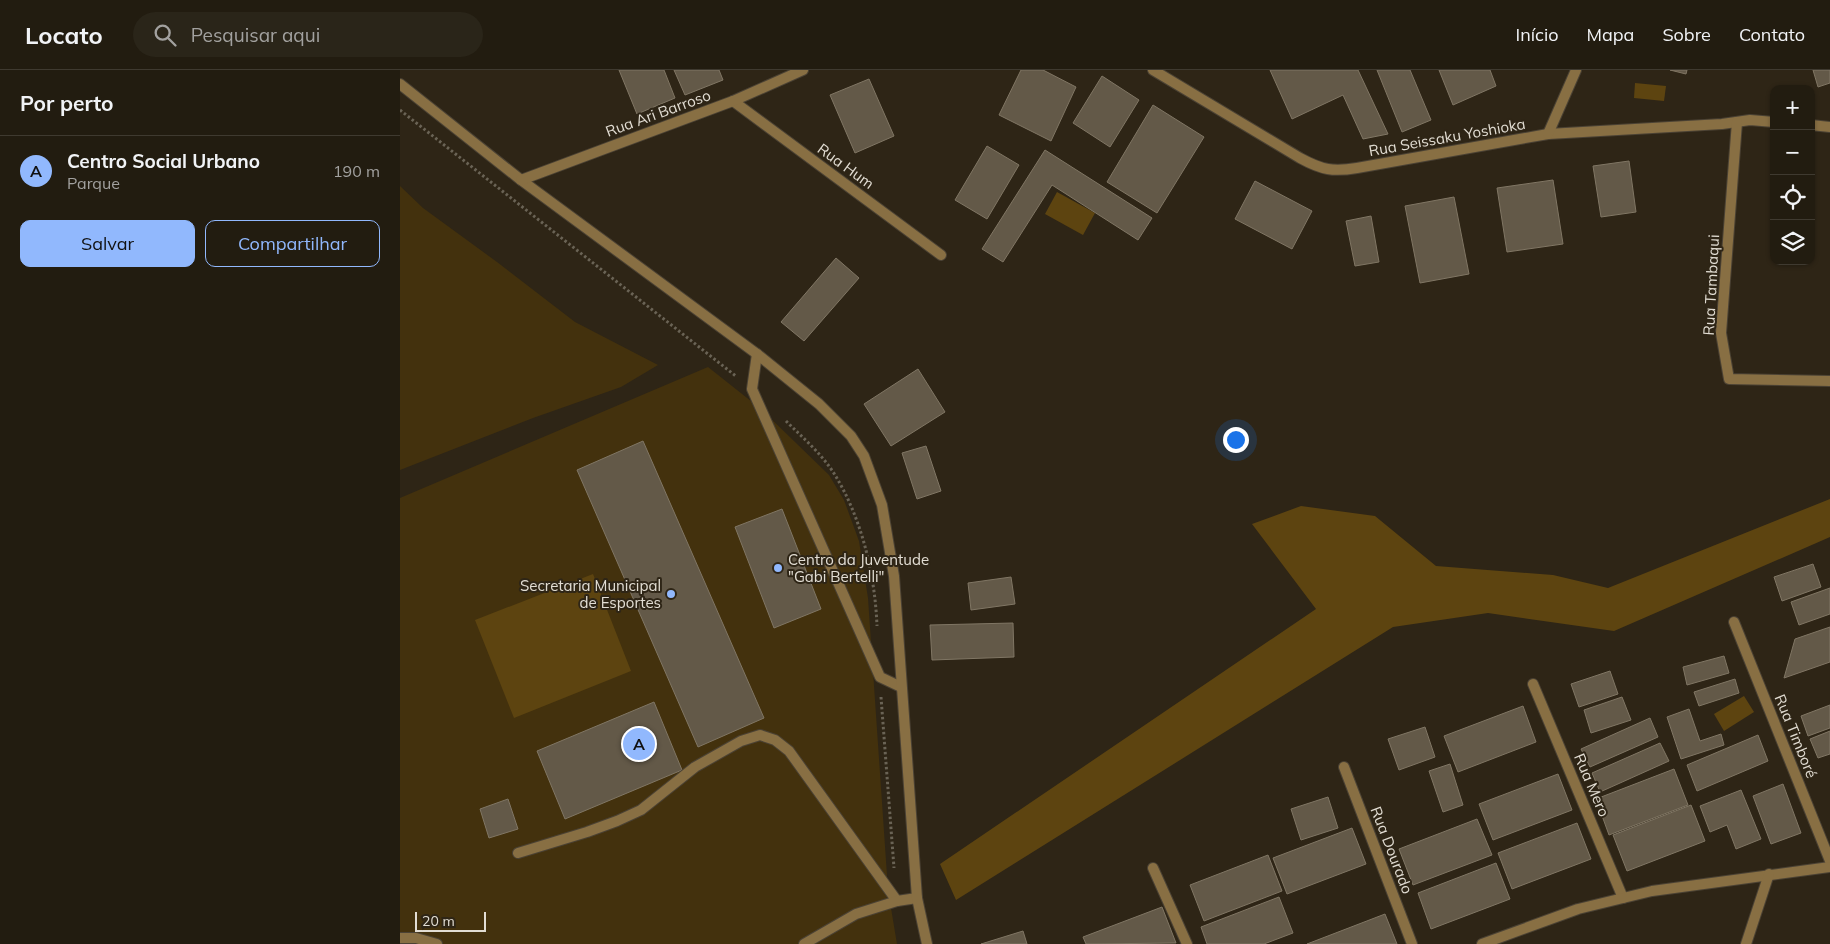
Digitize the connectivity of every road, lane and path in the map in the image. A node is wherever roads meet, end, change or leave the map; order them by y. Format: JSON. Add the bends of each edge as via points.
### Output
{"nodes":[{"id":1,"x":803,"y":70,"type":"edge"},
{"id":2,"x":1153,"y":70,"type":"edge"},
{"id":3,"x":1576,"y":70,"type":"edge"},
{"id":4,"x":400,"y":84,"type":"edge"},
{"id":5,"x":733,"y":101,"type":"junction"},
{"id":6,"x":400,"y":110,"type":"edge"},
{"id":7,"x":1737,"y":122,"type":"junction"},
{"id":8,"x":1770,"y":122,"type":"edge"},
{"id":9,"x":1815,"y":125,"type":"edge"},
{"id":10,"x":1830,"y":127,"type":"edge"},
{"id":11,"x":1548,"y":134,"type":"junction"},
{"id":12,"x":521,"y":180,"type":"junction"},
{"id":13,"x":942,"y":255,"type":"dead end"},
{"id":14,"x":757,"y":354,"type":"junction"},
{"id":15,"x":1830,"y":381,"type":"edge"},
{"id":16,"x":752,"y":389,"type":"junction"},
{"id":17,"x":779,"y":415,"type":"dead end"},
{"id":18,"x":1734,"y":622,"type":"dead end"},
{"id":19,"x":877,"y":629,"type":"dead end"},
{"id":20,"x":880,"y":677,"type":"junction"},
{"id":21,"x":1533,"y":684,"type":"dead end"},
{"id":22,"x":901,"y":687,"type":"junction"},
{"id":23,"x":1344,"y":768,"type":"dead end"},
{"id":24,"x":518,"y":853,"type":"dead end"},
{"id":25,"x":1830,"y":861,"type":"edge"},
{"id":26,"x":1830,"y":867,"type":"edge"},
{"id":27,"x":1153,"y":868,"type":"dead end"},
{"id":28,"x":895,"y":872,"type":"dead end"},
{"id":29,"x":1770,"y":874,"type":"junction"},
{"id":30,"x":917,"y":898,"type":"junction"},
{"id":31,"x":1623,"y":898,"type":"junction"},
{"id":32,"x":897,"y":901,"type":"junction"},
{"id":33,"x":400,"y":938,"type":"edge"},
{"id":34,"x":437,"y":944,"type":"edge"},
{"id":35,"x":804,"y":944,"type":"edge"},
{"id":36,"x":927,"y":944,"type":"edge"},
{"id":37,"x":1187,"y":944,"type":"edge"},
{"id":38,"x":1412,"y":944,"type":"edge"},
{"id":39,"x":1482,"y":944,"type":"edge"},
{"id":40,"x":1746,"y":944,"type":"edge"}],
"edges":[{"from":1,"to":5,"type":"street","name":"Rua Ari Barroso"},
{"from":2,"to":11,"type":"street","name":"Rua Seissaku Yoshioka","via":[[1325,170],[1340,171]]},
{"from":3,"to":11,"type":"street"},
{"from":4,"to":12,"type":"street"},
{"from":5,"to":12,"type":"street","name":"Rua Ari Barroso"},
{"from":5,"to":13,"type":"street","name":"Rua Hum"},
{"from":6,"to":16,"type":"path"},
{"from":7,"to":8,"type":"street","name":"Rua Seissaku Yoshioka"},
{"from":7,"to":11,"type":"street","name":"Rua Seissaku Yoshioka"},
{"from":7,"to":15,"type":"street","name":"Rua Tambaqui","via":[[1721,333],[1729,379]]},
{"from":9,"to":10,"type":"street"},
{"from":12,"to":14,"type":"street"},
{"from":14,"to":16,"type":"street"},
{"from":14,"to":22,"type":"street","via":[[831,415],[864,456],[882,505],[888,538],[898,616]]},
{"from":16,"to":20,"type":"street"},
{"from":17,"to":19,"type":"path","via":[[819,454],[835,474],[847,498],[870,567]]},
{"from":18,"to":25,"type":"street","name":"Rua Timboré"},
{"from":20,"to":22,"type":"street"},
{"from":20,"to":28,"type":"path"},
{"from":21,"to":31,"type":"street","name":"Rua Mero"},
{"from":22,"to":30,"type":"street"},
{"from":23,"to":38,"type":"street","name":"Rua Dourado"},
{"from":24,"to":32,"type":"street","via":[[588,832],[641,810],[695,767],[741,741],[760,736],[775,740],[789,751]]},
{"from":26,"to":29,"type":"street"},
{"from":27,"to":37,"type":"street"},
{"from":29,"to":31,"type":"street","via":[[1686,885]]},
{"from":29,"to":40,"type":"street"},
{"from":30,"to":32,"type":"street"},
{"from":30,"to":36,"type":"street"},
{"from":31,"to":39,"type":"street","via":[[1578,909]]},
{"from":32,"to":35,"type":"street","via":[[856,914]]},
{"from":33,"to":34,"type":"street","via":[[416,938]]}]}
